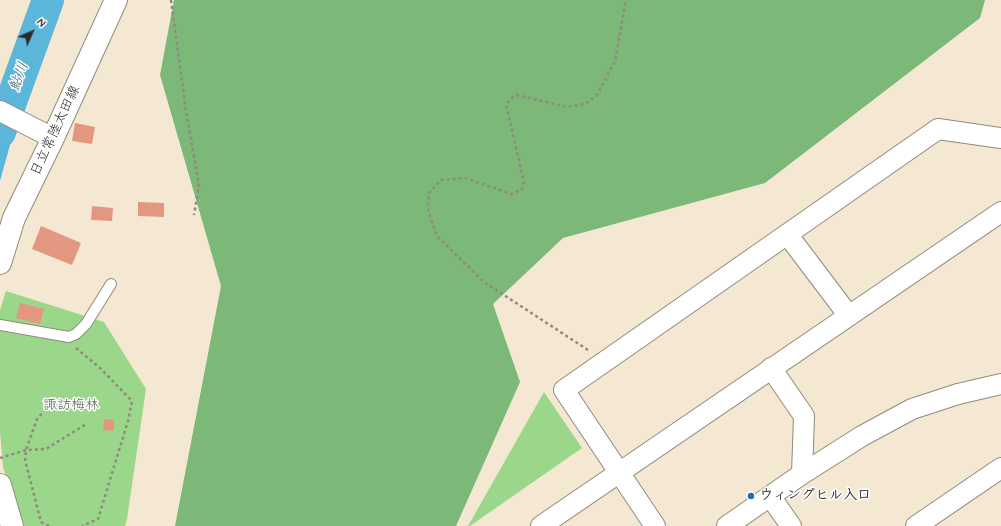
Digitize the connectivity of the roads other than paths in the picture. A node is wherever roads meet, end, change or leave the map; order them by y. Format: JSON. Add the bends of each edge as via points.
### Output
{"nodes":[{"id":1,"x":116,"y":0,"type":"edge"},
{"id":2,"x":0,"y":111,"type":"edge"},
{"id":3,"x":53,"y":138,"type":"junction"},
{"id":4,"x":1001,"y":138,"type":"edge"},
{"id":5,"x":1001,"y":212,"type":"edge"},
{"id":6,"x":787,"y":234,"type":"junction"},
{"id":7,"x":0,"y":263,"type":"edge"},
{"id":8,"x":111,"y":284,"type":"dead end"},
{"id":9,"x":849,"y":316,"type":"junction"},
{"id":10,"x":0,"y":325,"type":"edge"},
{"id":11,"x":771,"y":368,"type":"junction"},
{"id":12,"x":1001,"y":384,"type":"edge"},
{"id":13,"x":1001,"y":468,"type":"edge"},
{"id":14,"x":620,"y":472,"type":"junction"},
{"id":15,"x":802,"y":474,"type":"junction"},
{"id":16,"x":0,"y":485,"type":"edge"},
{"id":17,"x":770,"y":496,"type":"junction"},
{"id":18,"x":12,"y":526,"type":"edge"},
{"id":19,"x":542,"y":526,"type":"edge"},
{"id":20,"x":655,"y":526,"type":"edge"},
{"id":21,"x":727,"y":526,"type":"edge"},
{"id":22,"x":791,"y":526,"type":"edge"},
{"id":23,"x":916,"y":526,"type":"edge"}],
"edges":[{"from":1,"to":3,"type":"main road","name":"日立常陸太田線"},
{"from":2,"to":3,"type":"street"},
{"from":3,"to":7,"type":"main road","name":"日立常陸太田線","via":[[14,218]]},
{"from":4,"to":6,"type":"street","via":[[938,129]]},
{"from":5,"to":9,"type":"street"},
{"from":6,"to":9,"type":"street"},
{"from":6,"to":14,"type":"street","via":[[564,390]]},
{"from":8,"to":10,"type":"lane","via":[[86,324],[69,337]]},
{"from":9,"to":11,"type":"street"},
{"from":11,"to":14,"type":"street"},
{"from":11,"to":15,"type":"street","via":[[804,416]]},
{"from":12,"to":15,"type":"street","via":[[958,394],[912,409],[862,436]]},
{"from":13,"to":23,"type":"street"},
{"from":14,"to":19,"type":"street"},
{"from":14,"to":20,"type":"street"},
{"from":15,"to":17,"type":"street"},
{"from":16,"to":18,"type":"main road"},
{"from":17,"to":21,"type":"street"},
{"from":17,"to":22,"type":"street"}]}
